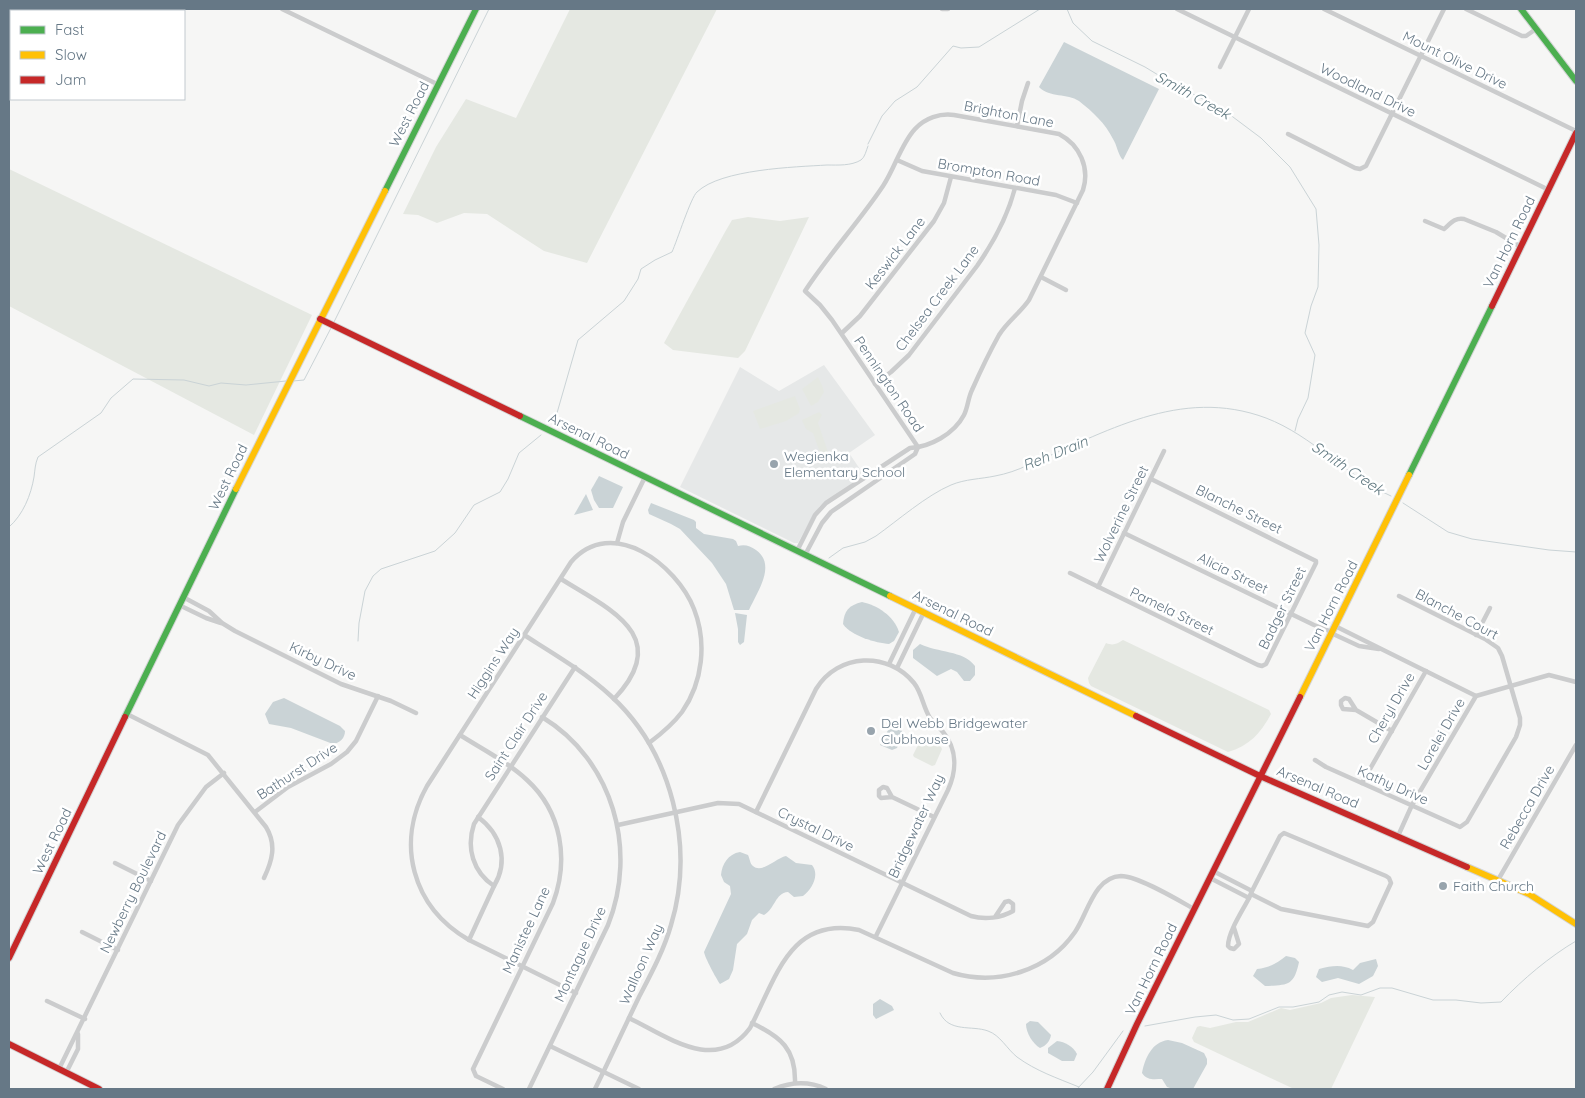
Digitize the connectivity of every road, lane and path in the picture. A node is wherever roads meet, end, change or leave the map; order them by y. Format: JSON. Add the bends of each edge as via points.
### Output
{"nodes":[{"id":1,"x":282,"y":9,"type":"edge"},
{"id":2,"x":476,"y":9,"type":"edge"},
{"id":3,"x":942,"y":9,"type":"edge"},
{"id":4,"x":948,"y":9,"type":"edge"},
{"id":5,"x":1177,"y":9,"type":"edge"},
{"id":6,"x":1250,"y":9,"type":"edge"},
{"id":7,"x":1324,"y":9,"type":"edge"},
{"id":8,"x":1444,"y":9,"type":"edge"},
{"id":9,"x":1466,"y":9,"type":"edge"},
{"id":10,"x":1521,"y":9,"type":"edge"},
{"id":11,"x":1536,"y":29,"type":"junction"},
{"id":12,"x":1236,"y":37,"type":"junction"},
{"id":13,"x":1421,"y":56,"type":"junction"},
{"id":14,"x":1220,"y":67,"type":"dead end"},
{"id":15,"x":1576,"y":81,"type":"edge"},
{"id":16,"x":437,"y":84,"type":"junction"},
{"id":17,"x":1028,"y":84,"type":"dead end"},
{"id":18,"x":1392,"y":114,"type":"junction"},
{"id":19,"x":1017,"y":126,"type":"junction"},
{"id":20,"x":1576,"y":132,"type":"edge"},
{"id":21,"x":1288,"y":134,"type":"dead end"},
{"id":22,"x":897,"y":160,"type":"junction"},
{"id":23,"x":951,"y":177,"type":"junction"},
{"id":24,"x":1014,"y":188,"type":"junction"},
{"id":25,"x":1549,"y":190,"type":"junction"},
{"id":26,"x":1077,"y":203,"type":"junction"},
{"id":27,"x":1425,"y":221,"type":"dead end"},
{"id":28,"x":1521,"y":247,"type":"junction"},
{"id":29,"x":1041,"y":277,"type":"junction"},
{"id":30,"x":1066,"y":290,"type":"dead end"},
{"id":31,"x":320,"y":319,"type":"junction"},
{"id":32,"x":842,"y":333,"type":"junction"},
{"id":33,"x":875,"y":384,"type":"junction"},
{"id":34,"x":918,"y":447,"type":"junction"},
{"id":35,"x":1164,"y":451,"type":"dead end"},
{"id":36,"x":879,"y":468,"type":"junction"},
{"id":37,"x":884,"y":476,"type":"junction"},
{"id":38,"x":645,"y":477,"type":"junction"},
{"id":39,"x":1151,"y":479,"type":"junction"},
{"id":40,"x":843,"y":491,"type":"junction"},
{"id":41,"x":848,"y":499,"type":"junction"},
{"id":42,"x":1124,"y":533,"type":"junction"},
{"id":43,"x":618,"y":543,"type":"junction"},
{"id":44,"x":797,"y":551,"type":"junction"},
{"id":45,"x":806,"y":555,"type":"junction"},
{"id":46,"x":1316,"y":561,"type":"joint"},
{"id":47,"x":1070,"y":573,"type":"dead end"},
{"id":48,"x":561,"y":579,"type":"junction"},
{"id":49,"x":1098,"y":587,"type":"junction"},
{"id":50,"x":1398,"y":596,"type":"dead end"},
{"id":51,"x":183,"y":597,"type":"junction"},
{"id":52,"x":179,"y":605,"type":"junction"},
{"id":53,"x":916,"y":608,"type":"junction"},
{"id":54,"x":1490,"y":608,"type":"dead end"},
{"id":55,"x":924,"y":612,"type":"junction"},
{"id":56,"x":1291,"y":614,"type":"junction"},
{"id":57,"x":222,"y":623,"type":"junction"},
{"id":58,"x":1333,"y":630,"type":"junction"},
{"id":59,"x":524,"y":635,"type":"junction"},
{"id":60,"x":1476,"y":635,"type":"junction"},
{"id":61,"x":1380,"y":650,"type":"junction"},
{"id":62,"x":889,"y":664,"type":"junction"},
{"id":63,"x":1265,"y":665,"type":"joint"},
{"id":64,"x":574,"y":667,"type":"junction"},
{"id":65,"x":897,"y":668,"type":"junction"},
{"id":66,"x":1426,"y":671,"type":"junction"},
{"id":67,"x":1576,"y":682,"type":"edge"},
{"id":68,"x":1511,"y":685,"type":"junction"},
{"id":69,"x":378,"y":696,"type":"junction"},
{"id":70,"x":1476,"y":696,"type":"junction"},
{"id":71,"x":614,"y":699,"type":"junction"},
{"id":72,"x":1356,"y":710,"type":"dead end"},
{"id":73,"x":416,"y":713,"type":"dead end"},
{"id":74,"x":127,"y":714,"type":"junction"},
{"id":75,"x":542,"y":717,"type":"junction"},
{"id":76,"x":1392,"y":730,"type":"junction"},
{"id":77,"x":460,"y":735,"type":"junction"},
{"id":78,"x":649,"y":743,"type":"junction"},
{"id":79,"x":1576,"y":745,"type":"edge"},
{"id":80,"x":1315,"y":760,"type":"dead end"},
{"id":81,"x":510,"y":767,"type":"junction"},
{"id":82,"x":224,"y":773,"type":"junction"},
{"id":83,"x":1260,"y":776,"type":"junction"},
{"id":84,"x":1362,"y":783,"type":"junction"},
{"id":85,"x":892,"y":797,"type":"dead end"},
{"id":86,"x":1412,"y":806,"type":"junction"},
{"id":87,"x":255,"y":812,"type":"junction"},
{"id":88,"x":676,"y":812,"type":"junction"},
{"id":89,"x":756,"y":812,"type":"junction"},
{"id":90,"x":478,"y":817,"type":"junction"},
{"id":91,"x":934,"y":817,"type":"junction"},
{"id":92,"x":618,"y":825,"type":"junction"},
{"id":93,"x":1463,"y":826,"type":"joint"},
{"id":94,"x":1398,"y":836,"type":"junction"},
{"id":95,"x":115,"y":863,"type":"dead end"},
{"id":96,"x":1213,"y":871,"type":"junction"},
{"id":97,"x":264,"y":878,"type":"dead end"},
{"id":98,"x":1210,"y":878,"type":"junction"},
{"id":99,"x":1498,"y":880,"type":"junction"},
{"id":100,"x":151,"y":881,"type":"junction"},
{"id":101,"x":902,"y":883,"type":"junction"},
{"id":102,"x":494,"y":886,"type":"junction"},
{"id":103,"x":1251,"y":894,"type":"junction"},
{"id":104,"x":1194,"y":909,"type":"junction"},
{"id":105,"x":995,"y":917,"type":"dead end"},
{"id":106,"x":1576,"y":924,"type":"edge"},
{"id":107,"x":1234,"y":928,"type":"dead end"},
{"id":108,"x":82,"y":932,"type":"dead end"},
{"id":109,"x":876,"y":936,"type":"junction"},
{"id":110,"x":469,"y":940,"type":"junction"},
{"id":111,"x":118,"y":950,"type":"junction"},
{"id":112,"x":9,"y":958,"type":"edge"},
{"id":113,"x":522,"y":966,"type":"junction"},
{"id":114,"x":576,"y":993,"type":"junction"},
{"id":115,"x":47,"y":1001,"type":"dead end"},
{"id":116,"x":629,"y":1018,"type":"junction"},
{"id":117,"x":85,"y":1019,"type":"junction"},
{"id":118,"x":752,"y":1023,"type":"junction"},
{"id":119,"x":78,"y":1033,"type":"junction"},
{"id":120,"x":9,"y":1044,"type":"edge"},
{"id":121,"x":550,"y":1046,"type":"junction"},
{"id":122,"x":59,"y":1070,"type":"junction"},
{"id":123,"x":603,"y":1072,"type":"junction"},
{"id":124,"x":66,"y":1073,"type":"junction"},
{"id":125,"x":795,"y":1083,"type":"junction"},
{"id":126,"x":99,"y":1089,"type":"edge"},
{"id":127,"x":503,"y":1089,"type":"edge"},
{"id":128,"x":528,"y":1089,"type":"edge"},
{"id":129,"x":595,"y":1089,"type":"edge"},
{"id":130,"x":638,"y":1089,"type":"edge"},
{"id":131,"x":774,"y":1089,"type":"edge"},
{"id":132,"x":826,"y":1089,"type":"edge"},
{"id":133,"x":1107,"y":1089,"type":"edge"}],
"edges":[{"from":1,"to":16,"type":"street"},
{"from":2,"to":16,"type":"street","name":"West Road"},
{"from":3,"to":4,"type":"street"},
{"from":5,"to":12,"type":"street","name":"Woodland Drive"},
{"from":6,"to":12,"type":"street"},
{"from":7,"to":13,"type":"street","name":"Mount Olive Drive"},
{"from":8,"to":13,"type":"street"},
{"from":9,"to":11,"type":"street","via":[[1522,36]]},
{"from":10,"to":11,"type":"street"},
{"from":11,"to":15,"type":"street"},
{"from":12,"to":14,"type":"street"},
{"from":12,"to":18,"type":"street","name":"Woodland Drive"},
{"from":13,"to":18,"type":"street"},
{"from":13,"to":20,"type":"street","name":"Mount Olive Drive"},
{"from":16,"to":31,"type":"street","name":"West Road"},
{"from":17,"to":19,"type":"street"},
{"from":18,"to":21,"type":"street","via":[[1368,164],[1363,168],[1356,168]]},
{"from":18,"to":25,"type":"street","name":"Woodland Drive"},
{"from":19,"to":22,"type":"street","name":"Brighton Lane","via":[[939,115],[915,129]]},
{"from":19,"to":26,"type":"street","name":"Brighton Lane","via":[[1055,133],[1074,146],[1081,155],[1086,173]]},
{"from":20,"to":25,"type":"street","name":"Van Horn Road"},
{"from":22,"to":23,"type":"street","name":"Brompton Road","via":[[917,170]]},
{"from":22,"to":32,"type":"street","name":"Brighton Lane","via":[[884,186],[805,291],[826,311]]},
{"from":23,"to":24,"type":"street","name":"Brompton Road"},
{"from":23,"to":32,"type":"street","name":"Keswick Lane","via":[[937,217],[860,316]]},
{"from":24,"to":26,"type":"street","name":"Brompton Road","via":[[1059,196]]},
{"from":24,"to":33,"type":"street","name":"Chelsea Creek Lane","via":[[1010,205],[982,260],[908,355]]},
{"from":25,"to":28,"type":"street","name":"Van Horn Road"},
{"from":26,"to":29,"type":"street","name":"Brighton Lane"},
{"from":27,"to":28,"type":"street","via":[[1444,229],[1455,220],[1464,219]]},
{"from":28,"to":58,"type":"street","name":"Van Horn Road"},
{"from":29,"to":30,"type":"street"},
{"from":29,"to":34,"type":"street","name":"Brighton Lane","via":[[1025,306],[1000,334],[971,391],[960,421],[943,436]]},
{"from":31,"to":38,"type":"street","name":"Arsenal Road"},
{"from":31,"to":51,"type":"street","name":"West Road"},
{"from":32,"to":33,"type":"street","name":"Pennington Road"},
{"from":33,"to":34,"type":"street","name":"Pennington Road"},
{"from":34,"to":36,"type":"street","name":"Brighton Lane","via":[[910,448]]},
{"from":34,"to":37,"type":"street","via":[[916,454]]},
{"from":35,"to":39,"type":"street","name":"Wolverine Street"},
{"from":36,"to":37,"type":"street"},
{"from":36,"to":40,"type":"street","name":"Brighton Lane"},
{"from":37,"to":41,"type":"street"},
{"from":38,"to":43,"type":"street","via":[[623,522]]},
{"from":38,"to":44,"type":"street","name":"Arsenal Road"},
{"from":39,"to":42,"type":"street","name":"Wolverine Street"},
{"from":39,"to":46,"type":"street","name":"Blanche Street"},
{"from":40,"to":41,"type":"street"},
{"from":40,"to":44,"type":"street","name":"Brighton Lane","via":[[816,515]]},
{"from":41,"to":45,"type":"street","via":[[824,520]]},
{"from":42,"to":49,"type":"street","name":"Wolverine Street"},
{"from":42,"to":56,"type":"street","name":"Alicia Street"},
{"from":43,"to":48,"type":"street","name":"Higgins Way","via":[[598,544],[584,551],[571,562]]},
{"from":43,"to":78,"type":"street","name":"Higgins Way","via":[[647,555],[671,574],[689,598],[700,631],[701,660],[693,692],[682,712]]},
{"from":44,"to":45,"type":"street","name":"Arsenal Road"},
{"from":45,"to":53,"type":"street","name":"Arsenal Road"},
{"from":46,"to":56,"type":"street","name":"Badger Street"},
{"from":47,"to":49,"type":"street","name":"Pamela Street"},
{"from":48,"to":59,"type":"street","name":"Higgins Way"},
{"from":48,"to":71,"type":"street","via":[[619,616],[634,637],[637,654],[634,671]]},
{"from":49,"to":63,"type":"street","name":"Pamela Street","via":[[1258,665]]},
{"from":50,"to":60,"type":"street","name":"Blanche Court"},
{"from":51,"to":52,"type":"street","name":"West Road"},
{"from":51,"to":57,"type":"street","name":"Kirby Drive","via":[[210,611]]},
{"from":52,"to":57,"type":"street","name":"Kirby Drive"},
{"from":52,"to":74,"type":"street","name":"West Road"},
{"from":53,"to":55,"type":"street","name":"Arsenal Road"},
{"from":53,"to":62,"type":"street"},
{"from":54,"to":60,"type":"street"},
{"from":55,"to":65,"type":"street"},
{"from":55,"to":83,"type":"street","name":"Arsenal Road"},
{"from":56,"to":58,"type":"street","name":"Alicia Street"},
{"from":56,"to":63,"type":"street","name":"Badger Street"},
{"from":57,"to":69,"type":"street","name":"Kirby Drive","via":[[341,684]]},
{"from":58,"to":61,"type":"street","name":"Alicia Street","via":[[1370,643]]},
{"from":58,"to":61,"type":"street","name":"Alicia Street","via":[[1358,646]]},
{"from":58,"to":83,"type":"street","name":"Van Horn Road"},
{"from":59,"to":64,"type":"street","name":"Walloon Way"},
{"from":59,"to":77,"type":"street","name":"Higgins Way"},
{"from":60,"to":68,"type":"street","name":"Blanche Court","via":[[1498,648]]},
{"from":61,"to":66,"type":"street","name":"Alicia Street"},
{"from":62,"to":65,"type":"street","name":"Bridgewater Way"},
{"from":62,"to":89,"type":"street","name":"Bridgewater Way","via":[[871,660],[853,662],[839,666],[823,680]]},
{"from":64,"to":71,"type":"street","name":"Walloon Way"},
{"from":64,"to":75,"type":"street","name":"Saint Clair Drive"},
{"from":65,"to":91,"type":"street","name":"Bridgewater Way","via":[[918,689],[930,717],[952,748],[955,766],[952,781]]},
{"from":66,"to":70,"type":"street","name":"Alicia Street"},
{"from":66,"to":76,"type":"street","name":"Cheryl Drive"},
{"from":67,"to":68,"type":"street","via":[[1550,675]]},
{"from":68,"to":70,"type":"street"},
{"from":68,"to":93,"type":"street","name":"Blanche Court","via":[[1520,718],[1519,731]]},
{"from":69,"to":73,"type":"street","name":"Kirby Drive"},
{"from":69,"to":87,"type":"street","name":"Bathurst Drive","via":[[356,741],[347,752],[288,786]]},
{"from":70,"to":86,"type":"street","name":"Lorelei Drive"},
{"from":71,"to":78,"type":"street","name":"Walloon Way"},
{"from":72,"to":76,"type":"street"},
{"from":74,"to":82,"type":"street","via":[[208,755]]},
{"from":74,"to":112,"type":"street","name":"West Road"},
{"from":75,"to":81,"type":"street","name":"Saint Clair Drive"},
{"from":75,"to":92,"type":"street","name":"Montague Drive","via":[[566,735],[591,764],[608,794]]},
{"from":76,"to":84,"type":"street","name":"Cheryl Drive"},
{"from":77,"to":81,"type":"street","name":"Manistee Lane"},
{"from":77,"to":110,"type":"street","name":"Higgins Way","via":[[416,809],[411,851],[415,877],[428,903],[444,922]]},
{"from":78,"to":88,"type":"street","name":"Walloon Way","via":[[665,776]]},
{"from":79,"to":99,"type":"street","name":"Rebecca Drive"},
{"from":80,"to":84,"type":"street","name":"Kathy Drive"},
{"from":81,"to":90,"type":"street","name":"Saint Clair Drive"},
{"from":81,"to":113,"type":"street","name":"Manistee Lane","via":[[529,782],[547,805],[556,824],[562,853],[561,877],[555,898]]},
{"from":82,"to":87,"type":"street"},
{"from":82,"to":100,"type":"street","name":"Newberry Boulevard","via":[[206,788],[178,825]]},
{"from":83,"to":94,"type":"street","name":"Arsenal Road"},
{"from":83,"to":96,"type":"street","name":"Van Horn Road"},
{"from":84,"to":86,"type":"street","name":"Kathy Drive"},
{"from":85,"to":91,"type":"street"},
{"from":86,"to":93,"type":"street","name":"Kathy Drive"},
{"from":86,"to":94,"type":"street","name":"Lorelei Drive"},
{"from":87,"to":97,"type":"street","via":[[269,831],[273,846]]},
{"from":88,"to":89,"type":"street","name":"Crystal Drive","via":[[725,802]]},
{"from":88,"to":92,"type":"street","name":"Crystal Drive"},
{"from":88,"to":116,"type":"street","name":"Walloon Way","via":[[681,862],[676,906],[662,952]]},
{"from":89,"to":101,"type":"street","name":"Crystal Drive"},
{"from":90,"to":102,"type":"street","name":"Saint Clair Drive","via":[[471,834],[471,852],[481,874]]},
{"from":90,"to":102,"type":"street","via":[[492,829],[501,847],[501,870]]},
{"from":91,"to":101,"type":"street","name":"Bridgewater Way"},
{"from":92,"to":114,"type":"street","name":"Montague Drive","via":[[621,860],[616,900],[608,926]]},
{"from":94,"to":99,"type":"street","name":"Arsenal Road"},
{"from":95,"to":100,"type":"street"},
{"from":96,"to":98,"type":"street","name":"Van Horn Road"},
{"from":96,"to":103,"type":"street"},
{"from":98,"to":103,"type":"street"},
{"from":98,"to":104,"type":"street","name":"Van Horn Road"},
{"from":99,"to":106,"type":"street","name":"Arsenal Road","via":[[1538,898]]},
{"from":100,"to":111,"type":"street","name":"Newberry Boulevard"},
{"from":101,"to":105,"type":"street","name":"Crystal Drive","via":[[972,916]]},
{"from":101,"to":109,"type":"street","name":"Bridgewater Way"},
{"from":102,"to":110,"type":"street"},
{"from":103,"to":103,"type":"street","via":[[1284,833],[1390,880],[1373,922],[1368,926],[1286,910]]},
{"from":103,"to":107,"type":"street"},
{"from":104,"to":109,"type":"street","via":[[1132,878],[1115,877],[1098,888],[1081,923],[1057,951],[1028,969],[997,977],[975,978],[952,973]]},
{"from":104,"to":133,"type":"street","name":"Van Horn Road"},
{"from":108,"to":111,"type":"street"},
{"from":109,"to":118,"type":"street","via":[[843,928],[822,931],[803,940],[783,961]]},
{"from":110,"to":113,"type":"street","name":"Higgins Way"},
{"from":111,"to":117,"type":"street","name":"Newberry Boulevard"},
{"from":113,"to":114,"type":"street","name":"Higgins Way"},
{"from":113,"to":127,"type":"street","name":"Manistee Lane","via":[[473,1071],[476,1076]]},
{"from":114,"to":121,"type":"street","name":"Montague Drive"},
{"from":115,"to":117,"type":"street"},
{"from":116,"to":118,"type":"street","via":[[687,1047],[706,1051],[734,1044]]},
{"from":116,"to":123,"type":"street","name":"Walloon Way"},
{"from":117,"to":119,"type":"street","name":"Newberry Boulevard"},
{"from":118,"to":125,"type":"street","via":[[775,1035],[784,1044],[793,1062]]},
{"from":119,"to":122,"type":"street","name":"Newberry Boulevard"},
{"from":119,"to":124,"type":"street","name":"Newberry Boulevard","via":[[78,1049]]},
{"from":120,"to":122,"type":"street"},
{"from":121,"to":123,"type":"street"},
{"from":121,"to":128,"type":"street","name":"Montague Drive"},
{"from":122,"to":124,"type":"street"},
{"from":123,"to":129,"type":"street","name":"Walloon Way"},
{"from":123,"to":130,"type":"street"},
{"from":124,"to":126,"type":"street"},
{"from":125,"to":131,"type":"street"},
{"from":125,"to":132,"type":"street"}]}
